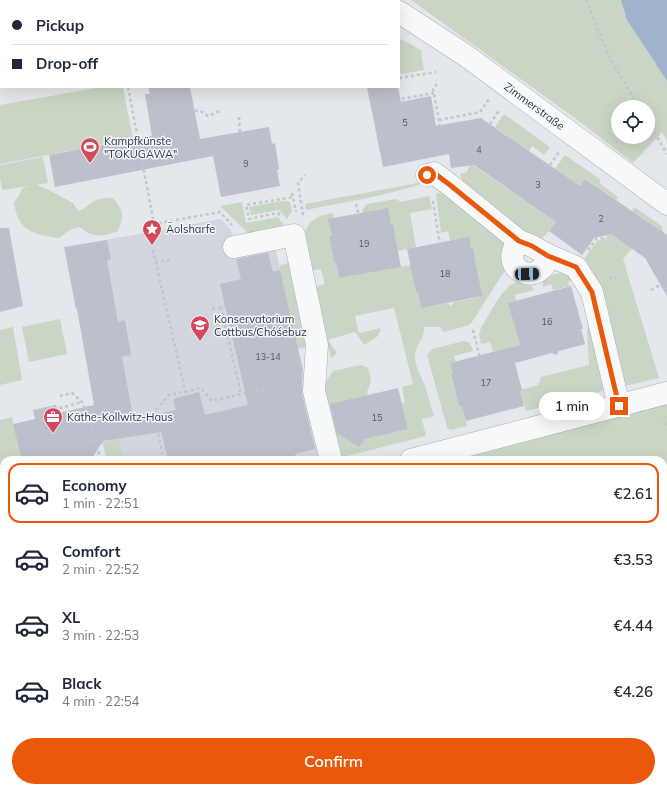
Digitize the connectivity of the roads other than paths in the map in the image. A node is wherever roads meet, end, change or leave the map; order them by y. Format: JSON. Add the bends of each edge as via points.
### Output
{"nodes":[{"id":1,"x":400,"y":13,"type":"edge"},
{"id":2,"x":427,"y":175,"type":"dead end"},
{"id":3,"x":667,"y":204,"type":"edge"},
{"id":4,"x":241,"y":245,"type":"road end"},
{"id":5,"x":667,"y":393,"type":"edge"},
{"id":6,"x":619,"y":406,"type":"junction"},
{"id":7,"x":330,"y":456,"type":"edge"},
{"id":8,"x":426,"y":456,"type":"edge"}],
"edges":[{"from":1,"to":3,"type":"street","name":"Zimmerstraße","via":[[465,55]]},
{"from":2,"to":6,"type":"street","via":[[434,173],[519,241],[512,257],[520,271],[535,274],[542,270],[548,256],[576,267],[592,292]]},
{"from":4,"to":7,"type":"street","via":[[294,235],[317,344],[314,391]]},
{"from":5,"to":6,"type":"street"},
{"from":6,"to":8,"type":"street"}]}
